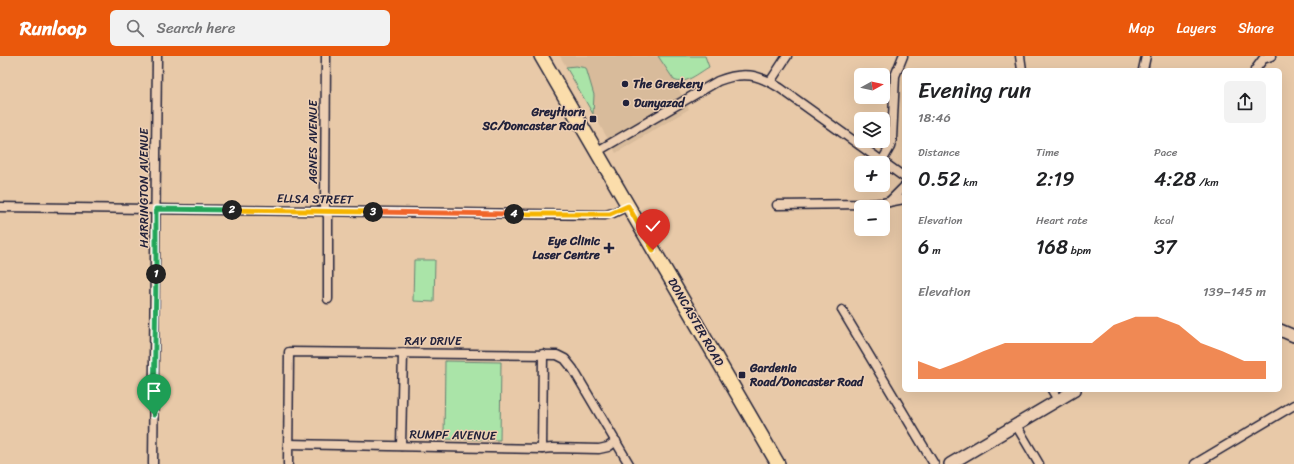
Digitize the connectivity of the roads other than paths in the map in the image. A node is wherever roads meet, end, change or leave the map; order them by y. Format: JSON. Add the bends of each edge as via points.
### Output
{"nodes":[{"id":1,"x":157,"y":56,"type":"edge"},
{"id":2,"x":326,"y":56,"type":"edge"},
{"id":3,"x":540,"y":56,"type":"edge"},
{"id":4,"x":787,"y":56,"type":"edge"},
{"id":5,"x":903,"y":56,"type":"edge"},
{"id":6,"x":1020,"y":56,"type":"edge"},
{"id":7,"x":1146,"y":56,"type":"edge"},
{"id":8,"x":1271,"y":56,"type":"edge"},
{"id":9,"x":1022,"y":68,"type":"edge"},
{"id":10,"x":1143,"y":68,"type":"edge"},
{"id":11,"x":1256,"y":68,"type":"edge"},
{"id":12,"x":770,"y":82,"type":"junction"},
{"id":13,"x":596,"y":152,"type":"junction"},
{"id":14,"x":875,"y":156,"type":"edge"},
{"id":15,"x":885,"y":156,"type":"edge"},
{"id":16,"x":890,"y":167,"type":"edge"},
{"id":17,"x":902,"y":176,"type":"edge"},
{"id":18,"x":902,"y":189,"type":"edge"},
{"id":19,"x":902,"y":199,"type":"edge"},
{"id":20,"x":890,"y":201,"type":"edge"},
{"id":21,"x":890,"y":202,"type":"edge"},
{"id":22,"x":777,"y":204,"type":"dead end"},
{"id":23,"x":854,"y":204,"type":"edge"},
{"id":24,"x":628,"y":206,"type":"junction"},
{"id":25,"x":0,"y":207,"type":"edge"},
{"id":26,"x":156,"y":209,"type":"junction"},
{"id":27,"x":327,"y":211,"type":"junction"},
{"id":28,"x":328,"y":299,"type":"dead end"},
{"id":29,"x":842,"y":310,"type":"dead end"},
{"id":30,"x":1282,"y":331,"type":"edge"},
{"id":31,"x":1294,"y":336,"type":"edge"},
{"id":32,"x":403,"y":353,"type":"junction"},
{"id":33,"x":543,"y":354,"type":"junction"},
{"id":34,"x":1053,"y":392,"type":"edge"},
{"id":35,"x":1072,"y":392,"type":"edge"},
{"id":36,"x":1058,"y":400,"type":"junction"},
{"id":37,"x":1294,"y":405,"type":"edge"},
{"id":38,"x":1016,"y":425,"type":"junction"},
{"id":39,"x":616,"y":441,"type":"junction"},
{"id":40,"x":288,"y":444,"type":"junction"},
{"id":41,"x":401,"y":446,"type":"junction"},
{"id":42,"x":542,"y":449,"type":"junction"},
{"id":43,"x":153,"y":464,"type":"edge"},
{"id":44,"x":288,"y":464,"type":"edge"},
{"id":45,"x":629,"y":464,"type":"edge"},
{"id":46,"x":778,"y":464,"type":"edge"},
{"id":47,"x":934,"y":464,"type":"edge"},
{"id":48,"x":950,"y":464,"type":"edge"},
{"id":49,"x":1039,"y":464,"type":"edge"},
{"id":50,"x":1195,"y":464,"type":"edge"}],
"edges":[{"from":1,"to":26,"type":"street","name":"HARRINGTON AVENUE"},
{"from":2,"to":27,"type":"street","name":"AGNES AVENUE"},
{"from":3,"to":13,"type":"main road","name":"DONCASTER ROAD"},
{"from":4,"to":12,"type":"street"},
{"from":5,"to":15,"type":"street","via":[[895,76],[892,139]]},
{"from":6,"to":9,"type":"street"},
{"from":7,"to":10,"type":"street"},
{"from":8,"to":11,"type":"street","via":[[1263,59]]},
{"from":12,"to":13,"type":"street","via":[[746,75],[718,81]]},
{"from":12,"to":14,"type":"street"},
{"from":13,"to":24,"type":"main road","name":"DONCASTER ROAD"},
{"from":16,"to":17,"type":"street"},
{"from":18,"to":20,"type":"street"},
{"from":19,"to":21,"type":"street"},
{"from":22,"to":23,"type":"street"},
{"from":24,"to":27,"type":"street","name":"ELLSA STREET","via":[[605,215]]},
{"from":24,"to":46,"type":"main road","name":"DONCASTER ROAD"},
{"from":25,"to":26,"type":"street","name":"ELLSA STREET"},
{"from":26,"to":27,"type":"street","name":"ELLSA STREET"},
{"from":26,"to":43,"type":"street","name":"HARRINGTON AVENUE"},
{"from":27,"to":28,"type":"street","name":"AGNES AVENUE"},
{"from":29,"to":47,"type":"street"},
{"from":30,"to":31,"type":"street"},
{"from":32,"to":33,"type":"street","name":"RAY DRIVE"},
{"from":32,"to":40,"type":"street","name":"RAY DRIVE","via":[[289,352]]},
{"from":32,"to":41,"type":"street"},
{"from":33,"to":39,"type":"street","name":"RAY DRIVE","via":[[557,355],[569,363]]},
{"from":33,"to":42,"type":"street"},
{"from":34,"to":36,"type":"street"},
{"from":35,"to":36,"type":"street"},
{"from":36,"to":38,"type":"street"},
{"from":37,"to":50,"type":"street"},
{"from":38,"to":48,"type":"street"},
{"from":38,"to":49,"type":"street"},
{"from":39,"to":42,"type":"street","name":"RUMPF AVENUE","via":[[608,447],[599,449]]},
{"from":39,"to":45,"type":"street","name":"RAY DRIVE"},
{"from":40,"to":41,"type":"street","name":"RUMPF AVENUE"},
{"from":40,"to":44,"type":"street","name":"RAY DRIVE"},
{"from":41,"to":42,"type":"street","name":"RUMPF AVENUE"}]}
